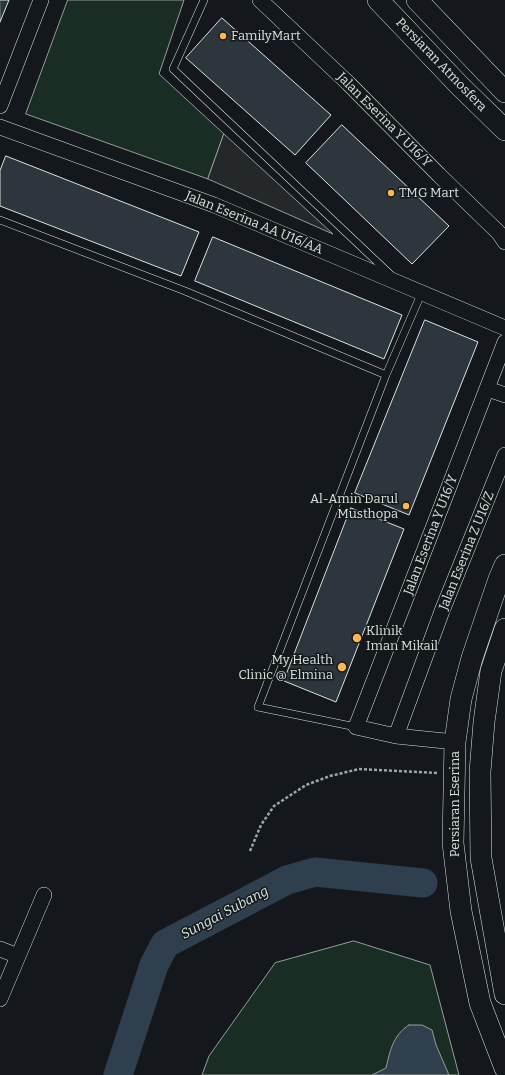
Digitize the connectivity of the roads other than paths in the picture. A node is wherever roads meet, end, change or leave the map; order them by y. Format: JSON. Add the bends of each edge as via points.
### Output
{"nodes":[{"id":1,"x":41,"y":0,"type":"edge"},
{"id":2,"x":204,"y":0,"type":"edge"},
{"id":3,"x":260,"y":0,"type":"edge"},
{"id":4,"x":378,"y":0,"type":"edge"},
{"id":5,"x":417,"y":0,"type":"edge"},
{"id":6,"x":505,"y":92,"type":"edge"},
{"id":7,"x":0,"y":106,"type":"edge"},
{"id":8,"x":0,"y":127,"type":"edge"},
{"id":9,"x":505,"y":130,"type":"edge"},
{"id":10,"x":0,"y":220,"type":"edge"},
{"id":11,"x":505,"y":242,"type":"edge"},
{"id":12,"x":400,"y":283,"type":"junction"},
{"id":13,"x":422,"y":292,"type":"junction"},
{"id":14,"x":505,"y":328,"type":"edge"},
{"id":15,"x":505,"y":342,"type":"edge"},
{"id":16,"x":386,"y":375,"type":"junction"},
{"id":17,"x":488,"y":389,"type":"junction"},
{"id":18,"x":505,"y":395,"type":"edge"},
{"id":19,"x":505,"y":455,"type":"edge"},
{"id":20,"x":505,"y":565,"type":"edge"},
{"id":21,"x":505,"y":629,"type":"edge"},
{"id":22,"x":356,"y":727,"type":"junction"},
{"id":23,"x":396,"y":736,"type":"junction"},
{"id":24,"x":456,"y":742,"type":"junction"},
{"id":25,"x":44,"y":895,"type":"dead end"},
{"id":26,"x":0,"y":949,"type":"edge"},
{"id":27,"x":18,"y":956,"type":"junction"},
{"id":28,"x":505,"y":994,"type":"edge"},
{"id":29,"x":0,"y":999,"type":"edge"},
{"id":30,"x":505,"y":1068,"type":"edge"}],
"edges":[{"from":1,"to":7,"type":"street"},
{"from":2,"to":12,"type":"lane","via":[[173,69]]},
{"from":3,"to":11,"type":"street","name":"Jalan Eserina Y U16/Y","via":[[348,83],[499,233]]},
{"from":4,"to":9,"type":"street","name":"Persiaran Atmosfera"},
{"from":5,"to":6,"type":"street"},
{"from":8,"to":12,"type":"street","name":"Jalan Eserina AA U16/AA","via":[[214,205]]},
{"from":10,"to":16,"type":"lane","via":[[185,291]]},
{"from":12,"to":13,"type":"street","name":"Jalan Eserina AA U16/AA"},
{"from":13,"to":14,"type":"street","name":"Jalan Eserina AA U16/AA"},
{"from":13,"to":16,"type":"lane"},
{"from":15,"to":17,"type":"street","name":"Jalan Eserina Y U16/Y"},
{"from":16,"to":22,"type":"lane","via":[[258,707]]},
{"from":17,"to":18,"type":"street"},
{"from":17,"to":22,"type":"street","name":"Jalan Eserina Y U16/Y"},
{"from":19,"to":23,"type":"street","name":"Jalan Eserina Z U16/Z","via":[[442,611]]},
{"from":20,"to":24,"type":"street","name":"Persiaran Eserina","via":[[472,658],[461,699]]},
{"from":21,"to":28,"type":"street","name":"Persiaran Eserina","via":[[491,671],[480,772],[481,858]]},
{"from":22,"to":23,"type":"street"},
{"from":23,"to":24,"type":"street"},
{"from":24,"to":30,"type":"street","name":"Persiaran Eserina","via":[[453,843],[461,911],[480,1003]]},
{"from":25,"to":27,"type":"street"},
{"from":26,"to":27,"type":"street"},
{"from":27,"to":29,"type":"street"}]}
